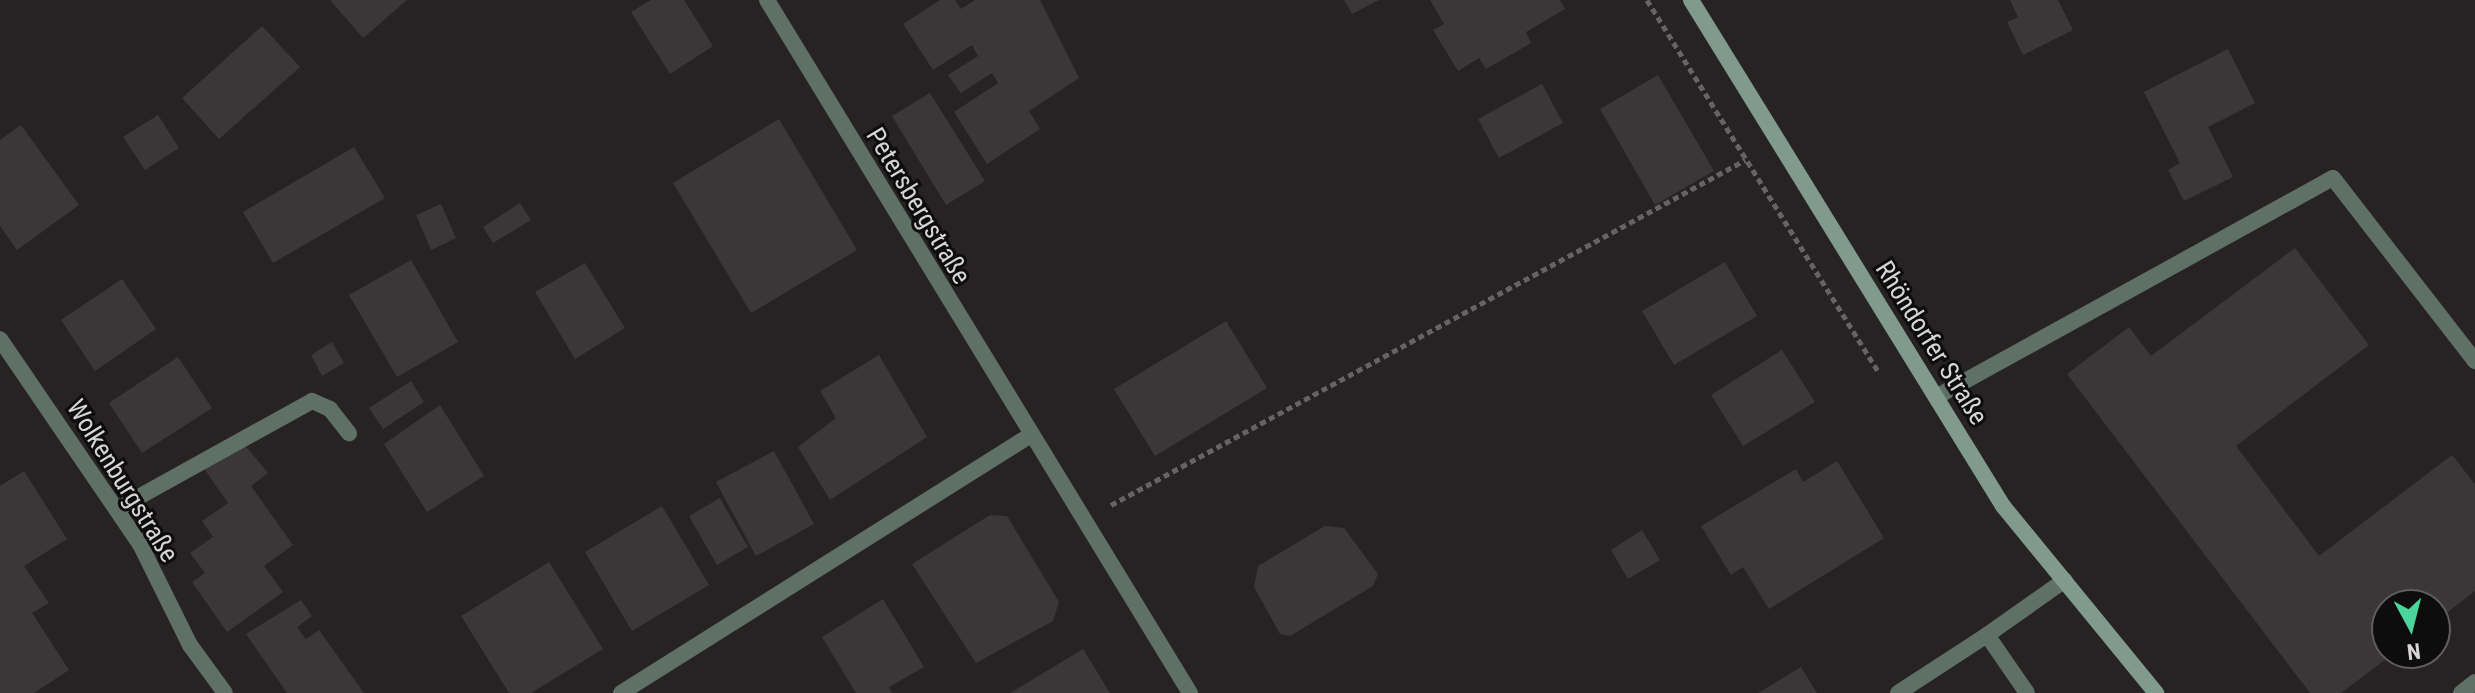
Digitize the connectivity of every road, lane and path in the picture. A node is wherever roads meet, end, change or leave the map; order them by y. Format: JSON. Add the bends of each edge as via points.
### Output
{"nodes":[{"id":1,"x":767,"y":0,"type":"edge"},
{"id":2,"x":1691,"y":0,"type":"edge"},
{"id":3,"x":1745,"y":159,"type":"dead end"},
{"id":4,"x":0,"y":339,"type":"edge"},
{"id":5,"x":2475,"y":361,"type":"edge"},
{"id":6,"x":1936,"y":397,"type":"junction"},
{"id":7,"x":349,"y":433,"type":"dead end"},
{"id":8,"x":1029,"y":436,"type":"junction"},
{"id":9,"x":117,"y":509,"type":"junction"},
{"id":10,"x":1082,"y":521,"type":"junction"},
{"id":11,"x":2065,"y":580,"type":"junction"},
{"id":12,"x":1987,"y":635,"type":"junction"},
{"id":13,"x":2475,"y":682,"type":"edge"},
{"id":14,"x":225,"y":693,"type":"edge"},
{"id":15,"x":621,"y":693,"type":"edge"},
{"id":16,"x":1190,"y":693,"type":"edge"},
{"id":17,"x":1898,"y":693,"type":"edge"},
{"id":18,"x":2027,"y":693,"type":"edge"},
{"id":19,"x":2156,"y":693,"type":"edge"},
{"id":20,"x":2461,"y":693,"type":"edge"}],
"edges":[{"from":1,"to":8,"type":"street","name":"Petersbergstraße"},
{"from":2,"to":6,"type":"main road","name":"Rhöndorfer Straße"},
{"from":3,"to":10,"type":"path"},
{"from":4,"to":9,"type":"street","name":"Wolkenburgstraße"},
{"from":5,"to":6,"type":"street","via":[[2333,178]]},
{"from":6,"to":11,"type":"main road","name":"Rhöndorfer Straße","via":[[2003,506]]},
{"from":7,"to":9,"type":"street","via":[[330,409],[312,401]]},
{"from":8,"to":10,"type":"street","name":"Petersbergstraße"},
{"from":8,"to":15,"type":"street"},
{"from":9,"to":14,"type":"street","name":"Wolkenburgstraße","via":[[190,645]]},
{"from":10,"to":16,"type":"street","name":"Petersbergstraße"},
{"from":11,"to":12,"type":"street"},
{"from":11,"to":19,"type":"main road","name":"Rhöndorfer Straße"},
{"from":12,"to":17,"type":"street"},
{"from":12,"to":18,"type":"street"},
{"from":13,"to":20,"type":"street"}]}
